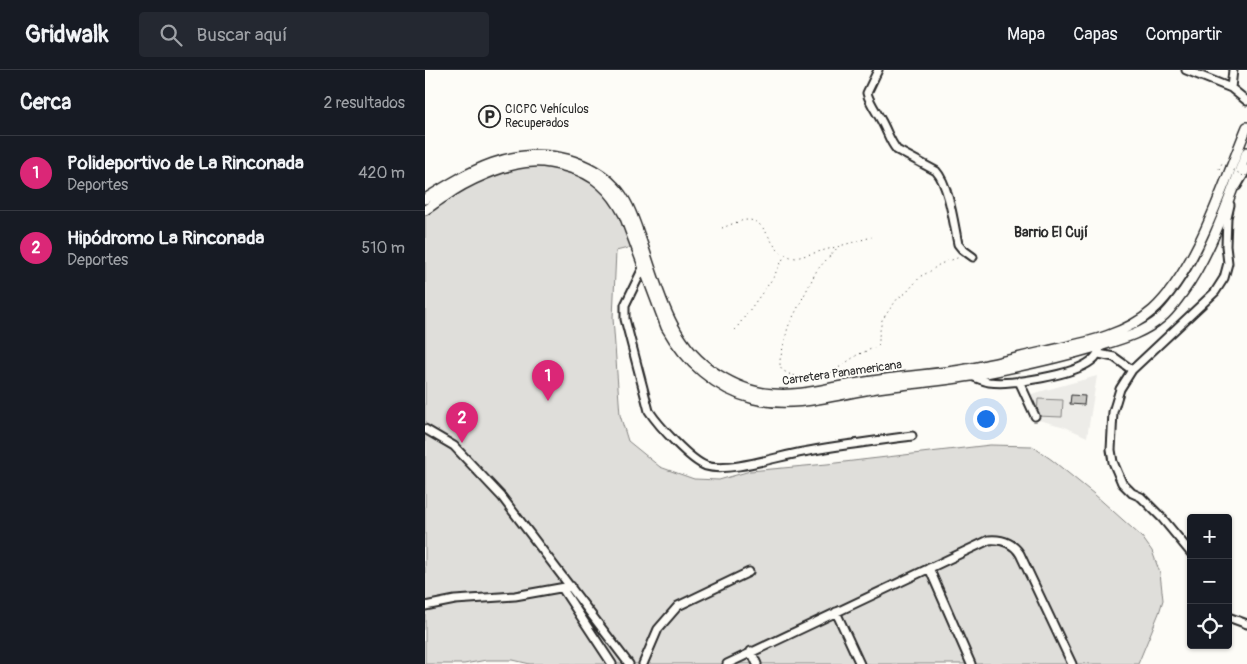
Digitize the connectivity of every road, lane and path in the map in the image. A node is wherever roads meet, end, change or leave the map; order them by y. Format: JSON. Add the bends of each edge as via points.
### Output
{"nodes":[{"id":1,"x":878,"y":70,"type":"edge"},
{"id":2,"x":1186,"y":70,"type":"edge"},
{"id":3,"x":1233,"y":70,"type":"edge"},
{"id":4,"x":1231,"y":88,"type":"junction"},
{"id":5,"x":1247,"y":101,"type":"edge"},
{"id":6,"x":1247,"y":127,"type":"edge"},
{"id":7,"x":1246,"y":157,"type":"edge"},
{"id":8,"x":1219,"y":169,"type":"dead end"},
{"id":9,"x":1247,"y":169,"type":"edge"},
{"id":10,"x":1247,"y":174,"type":"edge"},
{"id":11,"x":425,"y":199,"type":"edge"},
{"id":12,"x":425,"y":210,"type":"edge"},
{"id":13,"x":722,"y":228,"type":"dead end"},
{"id":14,"x":871,"y":237,"type":"dead end"},
{"id":15,"x":839,"y":246,"type":"junction"},
{"id":16,"x":785,"y":254,"type":"junction"},
{"id":17,"x":973,"y":257,"type":"joint"},
{"id":18,"x":643,"y":268,"type":"junction"},
{"id":19,"x":735,"y":330,"type":"dead end"},
{"id":20,"x":1100,"y":349,"type":"junction"},
{"id":21,"x":1132,"y":370,"type":"junction"},
{"id":22,"x":831,"y":373,"type":"dead end"},
{"id":23,"x":971,"y":376,"type":"junction"},
{"id":24,"x":814,"y":379,"type":"dead end"},
{"id":25,"x":1019,"y":381,"type":"junction"},
{"id":26,"x":1035,"y":416,"type":"dead end"},
{"id":27,"x":425,"y":429,"type":"edge"},
{"id":28,"x":912,"y":436,"type":"dead end"},
{"id":29,"x":1187,"y":548,"type":"edge"},
{"id":30,"x":929,"y":568,"type":"junction"},
{"id":31,"x":749,"y":572,"type":"dead end"},
{"id":32,"x":571,"y":586,"type":"junction"},
{"id":33,"x":562,"y":588,"type":"junction"},
{"id":34,"x":425,"y":606,"type":"edge"},
{"id":35,"x":836,"y":612,"type":"junction"},
{"id":36,"x":1232,"y":618,"type":"edge"},
{"id":37,"x":1247,"y":624,"type":"edge"},
{"id":38,"x":751,"y":651,"type":"junction"},
{"id":39,"x":612,"y":664,"type":"edge"},
{"id":40,"x":629,"y":664,"type":"edge"},
{"id":41,"x":643,"y":664,"type":"edge"},
{"id":42,"x":727,"y":664,"type":"edge"},
{"id":43,"x":757,"y":664,"type":"edge"},
{"id":44,"x":860,"y":664,"type":"edge"},
{"id":45,"x":971,"y":664,"type":"edge"},
{"id":46,"x":1072,"y":664,"type":"edge"}],
"edges":[{"from":1,"to":17,"type":"street","via":[[867,93],[868,99],[897,150],[939,175],[945,186],[958,244]]},
{"from":2,"to":4,"type":"street"},
{"from":3,"to":4,"type":"street"},
{"from":4,"to":5,"type":"street"},
{"from":6,"to":11,"type":"main road","name":"Carretera Panamericana","via":[[1190,260],[1160,304],[1136,323],[1083,343],[966,369],[802,393],[771,394],[744,388],[696,358],[673,326],[624,198],[615,186],[589,168],[546,155],[511,157],[485,166]]},
{"from":7,"to":20,"type":"main road","name":"Carretera Panamericana","via":[[1207,251],[1175,303],[1149,327]]},
{"from":8,"to":10,"type":"path","bridge":true,"via":[[1222,163],[1245,177]]},
{"from":9,"to":21,"type":"street","via":[[1233,195],[1227,218],[1228,264],[1224,278],[1215,292]]},
{"from":12,"to":18,"type":"main road","name":"Carretera Panamericana","via":[[485,174],[532,162],[557,164],[586,174],[610,191],[624,215]]},
{"from":13,"to":16,"type":"path","via":[[750,220],[758,223]]},
{"from":14,"to":15,"type":"path"},
{"from":15,"to":16,"type":"path","via":[[796,258]]},
{"from":15,"to":24,"type":"path","via":[[817,270],[789,327],[780,360],[780,367],[789,374]]},
{"from":16,"to":19,"type":"path","via":[[768,285]]},
{"from":17,"to":22,"type":"path","via":[[957,257],[921,276],[898,298],[882,320],[879,344]]},
{"from":18,"to":23,"type":"main road","name":"Carretera Panamericana","via":[[665,327],[682,352],[709,378],[753,398],[807,401]]},
{"from":18,"to":28,"type":"street","via":[[625,305],[625,319],[649,411],[695,460],[717,468]]},
{"from":20,"to":21,"type":"street"},
{"from":20,"to":23,"type":"main road","name":"Carretera Panamericana"},
{"from":20,"to":25,"type":"street","via":[[1092,360],[1073,370]]},
{"from":21,"to":29,"type":"street","via":[[1120,390],[1113,412],[1113,462],[1122,483],[1162,518]]},
{"from":23,"to":25,"type":"street","via":[[988,382]]},
{"from":25,"to":26,"type":"street"},
{"from":27,"to":32,"type":"street","via":[[455,446],[502,496]]},
{"from":30,"to":35,"type":"street"},
{"from":30,"to":45,"type":"street"},
{"from":30,"to":46,"type":"street","via":[[989,540],[998,539],[1016,548]]},
{"from":31,"to":41,"type":"street","via":[[678,606],[658,629]]},
{"from":32,"to":33,"type":"street"},
{"from":32,"to":40,"type":"street"},
{"from":33,"to":34,"type":"street"},
{"from":33,"to":39,"type":"street"},
{"from":35,"to":38,"type":"street"},
{"from":35,"to":44,"type":"street"},
{"from":36,"to":37,"type":"street"},
{"from":38,"to":42,"type":"street"},
{"from":38,"to":43,"type":"street"}]}
